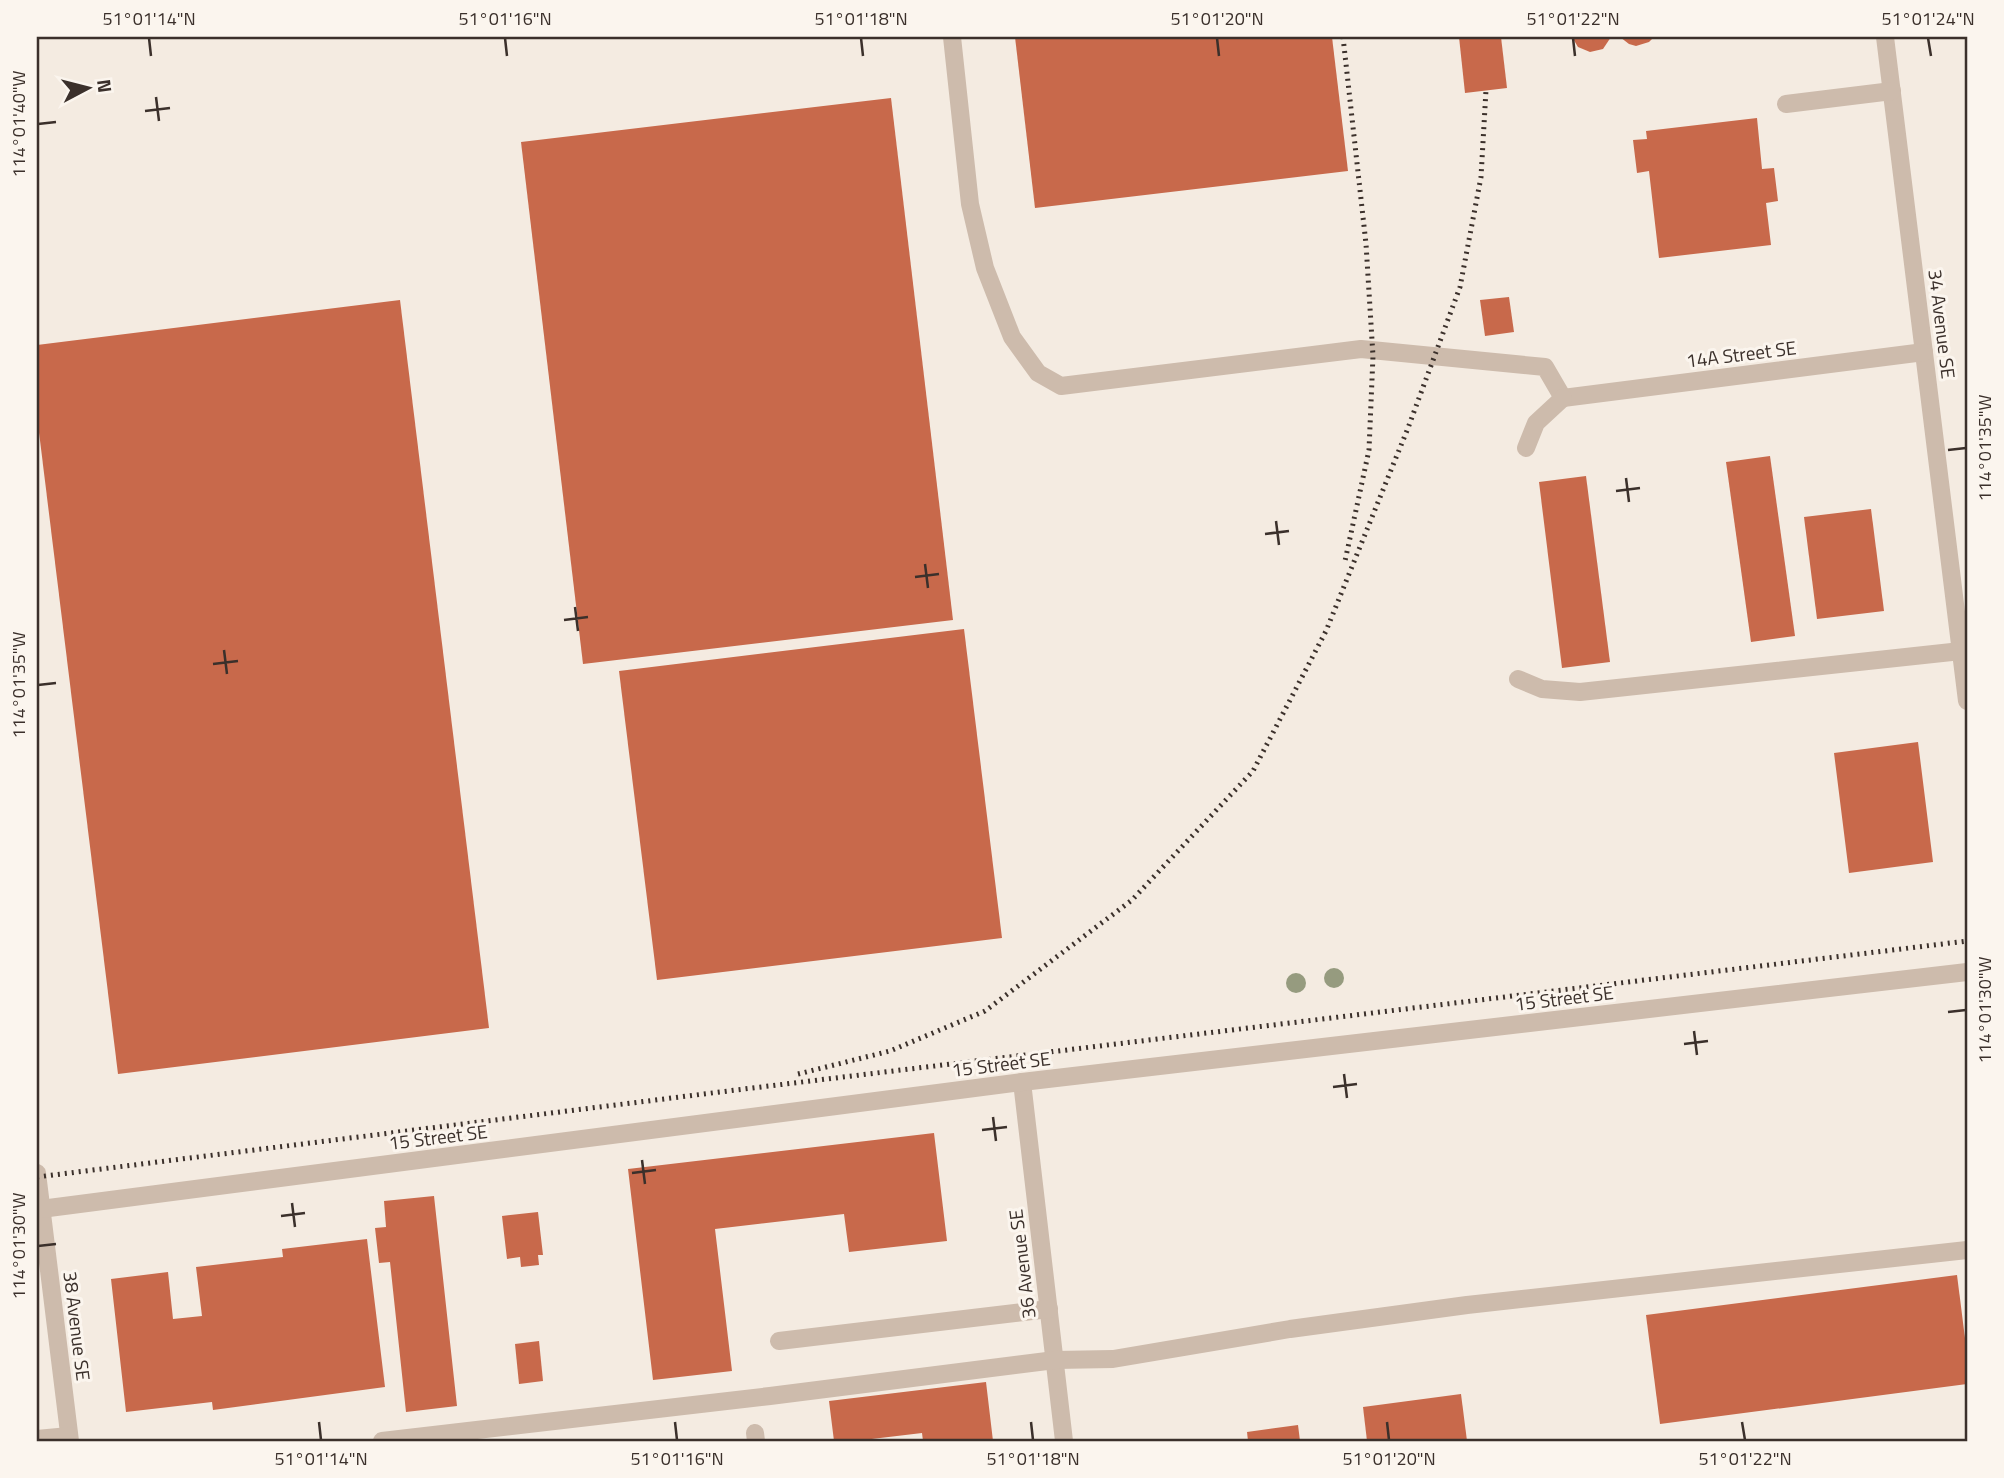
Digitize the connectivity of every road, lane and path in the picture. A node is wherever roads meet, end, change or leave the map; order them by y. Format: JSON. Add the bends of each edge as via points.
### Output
{"nodes":[{"id":1,"x":952,"y":37,"type":"edge"},
{"id":2,"x":1885,"y":37,"type":"edge"},
{"id":3,"x":1892,"y":91,"type":"junction"},
{"id":4,"x":1786,"y":104,"type":"dead end"},
{"id":5,"x":1924,"y":352,"type":"junction"},
{"id":6,"x":1563,"y":398,"type":"junction"},
{"id":7,"x":1526,"y":448,"type":"dead end"},
{"id":8,"x":1961,"y":651,"type":"junction"},
{"id":9,"x":1518,"y":679,"type":"dead end"},
{"id":10,"x":1967,"y":701,"type":"edge"},
{"id":11,"x":1967,"y":972,"type":"edge"},
{"id":12,"x":1022,"y":1082,"type":"junction"},
{"id":13,"x":37,"y":1173,"type":"edge"},
{"id":14,"x":39,"y":1203,"type":"edge"},
{"id":15,"x":1967,"y":1250,"type":"edge"},
{"id":16,"x":1049,"y":1309,"type":"junction"},
{"id":17,"x":779,"y":1341,"type":"dead end"},
{"id":18,"x":1055,"y":1360,"type":"junction"},
{"id":19,"x":37,"y":1439,"type":"edge"},
{"id":20,"x":69,"y":1439,"type":"edge"},
{"id":21,"x":382,"y":1441,"type":"edge"},
{"id":22,"x":1064,"y":1441,"type":"edge"}],
"edges":[{"from":1,"to":6,"type":"street","via":[[970,204],[985,268],[1012,337],[1038,373],[1060,386],[1361,349],[1545,367]]},
{"from":2,"to":3,"type":"street","name":"34 Avenue SE"},
{"from":3,"to":4,"type":"street"},
{"from":3,"to":5,"type":"street","name":"34 Avenue SE"},
{"from":5,"to":6,"type":"street","name":"14A Street SE"},
{"from":5,"to":8,"type":"street","name":"34 Avenue SE"},
{"from":6,"to":7,"type":"street","via":[[1536,423]]},
{"from":8,"to":9,"type":"street","via":[[1580,692],[1542,689]]},
{"from":8,"to":10,"type":"street","name":"34 Avenue SE"},
{"from":11,"to":12,"type":"street","name":"15 Street SE"},
{"from":12,"to":14,"type":"street","name":"15 Street SE"},
{"from":12,"to":16,"type":"street","name":"36 Avenue SE"},
{"from":13,"to":14,"type":"street","name":"38 Avenue SE"},
{"from":14,"to":20,"type":"street","name":"38 Avenue SE"},
{"from":15,"to":18,"type":"street","via":[[1467,1305],[1290,1328],[1113,1359]]},
{"from":16,"to":17,"type":"street"},
{"from":16,"to":18,"type":"street","name":"36 Avenue SE"},
{"from":18,"to":21,"type":"street"},
{"from":18,"to":22,"type":"street","name":"36 Avenue SE"},
{"from":19,"to":20,"type":"street"}]}
